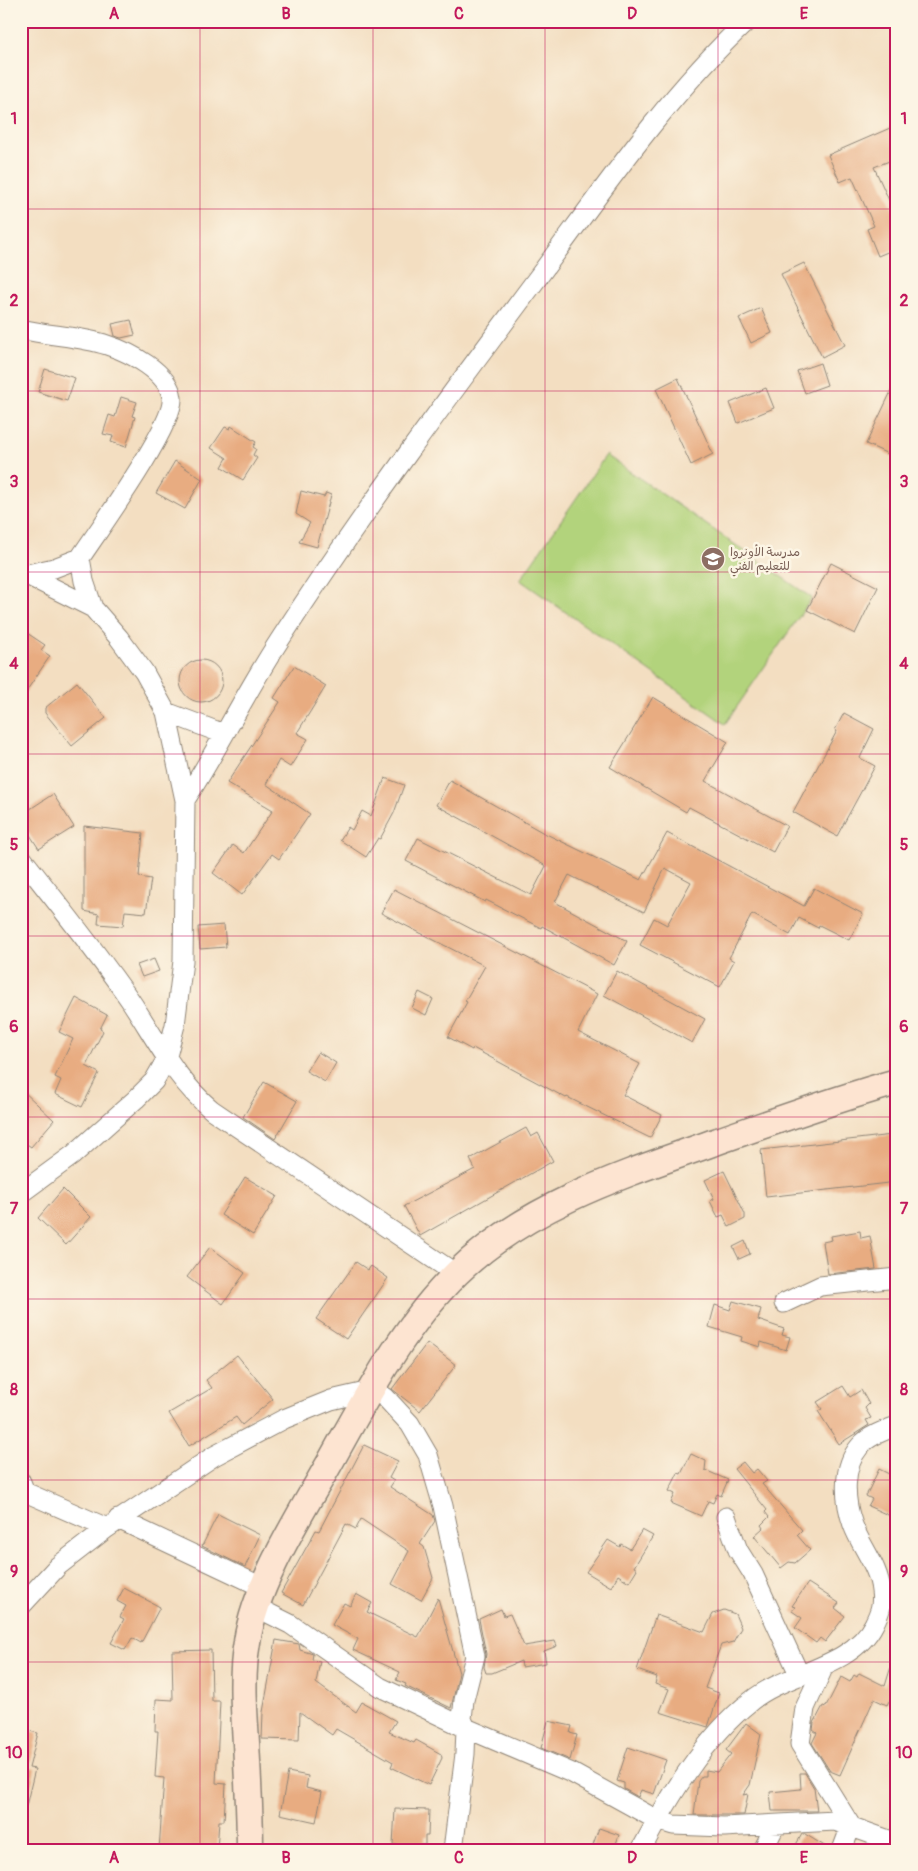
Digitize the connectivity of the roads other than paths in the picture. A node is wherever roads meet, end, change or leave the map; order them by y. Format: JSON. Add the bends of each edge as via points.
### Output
{"nodes":[{"id":1,"x":747,"y":21,"type":"edge"},
{"id":2,"x":21,"y":329,"type":"edge"},
{"id":3,"x":80,"y":558,"type":"junction"},
{"id":4,"x":25,"y":573,"type":"edge"},
{"id":5,"x":93,"y":608,"type":"junction"},
{"id":6,"x":166,"y":712,"type":"junction"},
{"id":7,"x":224,"y":734,"type":"junction"},
{"id":8,"x":185,"y":800,"type":"junction"},
{"id":9,"x":21,"y":857,"type":"edge"},
{"id":10,"x":166,"y":1060,"type":"junction"},
{"id":11,"x":897,"y":1082,"type":"edge"},
{"id":12,"x":21,"y":1193,"type":"edge"},
{"id":13,"x":456,"y":1274,"type":"junction"},
{"id":14,"x":897,"y":1278,"type":"edge"},
{"id":15,"x":784,"y":1303,"type":"dead end"},
{"id":16,"x":370,"y":1391,"type":"junction"},
{"id":17,"x":897,"y":1426,"type":"edge"},
{"id":18,"x":23,"y":1494,"type":"edge"},
{"id":19,"x":726,"y":1517,"type":"dead end"},
{"id":20,"x":113,"y":1524,"type":"junction"},
{"id":21,"x":260,"y":1598,"type":"junction"},
{"id":22,"x":21,"y":1606,"type":"edge"},
{"id":23,"x":824,"y":1666,"type":"junction"},
{"id":24,"x":800,"y":1676,"type":"junction"},
{"id":25,"x":466,"y":1728,"type":"junction"},
{"id":26,"x":657,"y":1820,"type":"junction"},
{"id":27,"x":775,"y":1826,"type":"junction"},
{"id":28,"x":851,"y":1826,"type":"junction"},
{"id":29,"x":897,"y":1843,"type":"edge"},
{"id":30,"x":250,"y":1850,"type":"edge"},
{"id":31,"x":453,"y":1850,"type":"edge"},
{"id":32,"x":641,"y":1850,"type":"edge"},
{"id":33,"x":763,"y":1850,"type":"edge"},
{"id":34,"x":842,"y":1850,"type":"edge"}],
"edges":[{"from":1,"to":7,"type":"street","via":[[672,102],[482,350],[349,534],[279,640]]},
{"from":2,"to":3,"type":"street","via":[[106,344],[142,361],[169,387],[172,399],[163,427]]},
{"from":3,"to":4,"type":"street","via":[[54,568]]},
{"from":3,"to":5,"type":"street"},
{"from":4,"to":5,"type":"street"},
{"from":5,"to":6,"type":"street","via":[[144,672]]},
{"from":6,"to":7,"type":"street"},
{"from":6,"to":8,"type":"street"},
{"from":7,"to":8,"type":"street"},
{"from":8,"to":10,"type":"street","via":[[182,961],[175,1026]]},
{"from":9,"to":10,"type":"street","via":[[130,1000]]},
{"from":10,"to":12,"type":"street","via":[[154,1081],[136,1099],[72,1155]]},
{"from":10,"to":13,"type":"street","via":[[186,1086],[212,1110]]},
{"from":11,"to":13,"type":"main road","via":[[839,1098],[654,1164],[544,1210],[510,1230]]},
{"from":13,"to":16,"type":"main road","via":[[412,1327]]},
{"from":14,"to":15,"type":"street","via":[[820,1286]]},
{"from":16,"to":20,"type":"street","via":[[331,1400],[284,1419],[208,1460]]},
{"from":16,"to":21,"type":"main road","via":[[314,1490]]},
{"from":16,"to":25,"type":"street","via":[[385,1397],[424,1444],[443,1506],[476,1656],[464,1700],[462,1719]]},
{"from":17,"to":23,"type":"street","via":[[860,1445],[847,1470],[846,1496],[853,1525],[876,1571],[882,1609],[871,1630]]},
{"from":18,"to":20,"type":"street"},
{"from":19,"to":24,"type":"street","via":[[738,1550],[753,1574]]},
{"from":20,"to":21,"type":"street"},
{"from":20,"to":22,"type":"street","via":[[58,1566]]},
{"from":21,"to":25,"type":"street","via":[[290,1624],[380,1687]]},
{"from":21,"to":30,"type":"main road","via":[[247,1638],[244,1682]]},
{"from":23,"to":24,"type":"street"},
{"from":23,"to":28,"type":"street","via":[[805,1708],[800,1744]]},
{"from":24,"to":26,"type":"street","via":[[751,1700],[719,1731]]},
{"from":25,"to":26,"type":"street","via":[[572,1773]]},
{"from":25,"to":31,"type":"street"},
{"from":26,"to":27,"type":"street","via":[[673,1825]]},
{"from":26,"to":32,"type":"street"},
{"from":27,"to":28,"type":"street","via":[[835,1821]]},
{"from":27,"to":33,"type":"street"},
{"from":28,"to":29,"type":"street"},
{"from":28,"to":34,"type":"street"}]}
